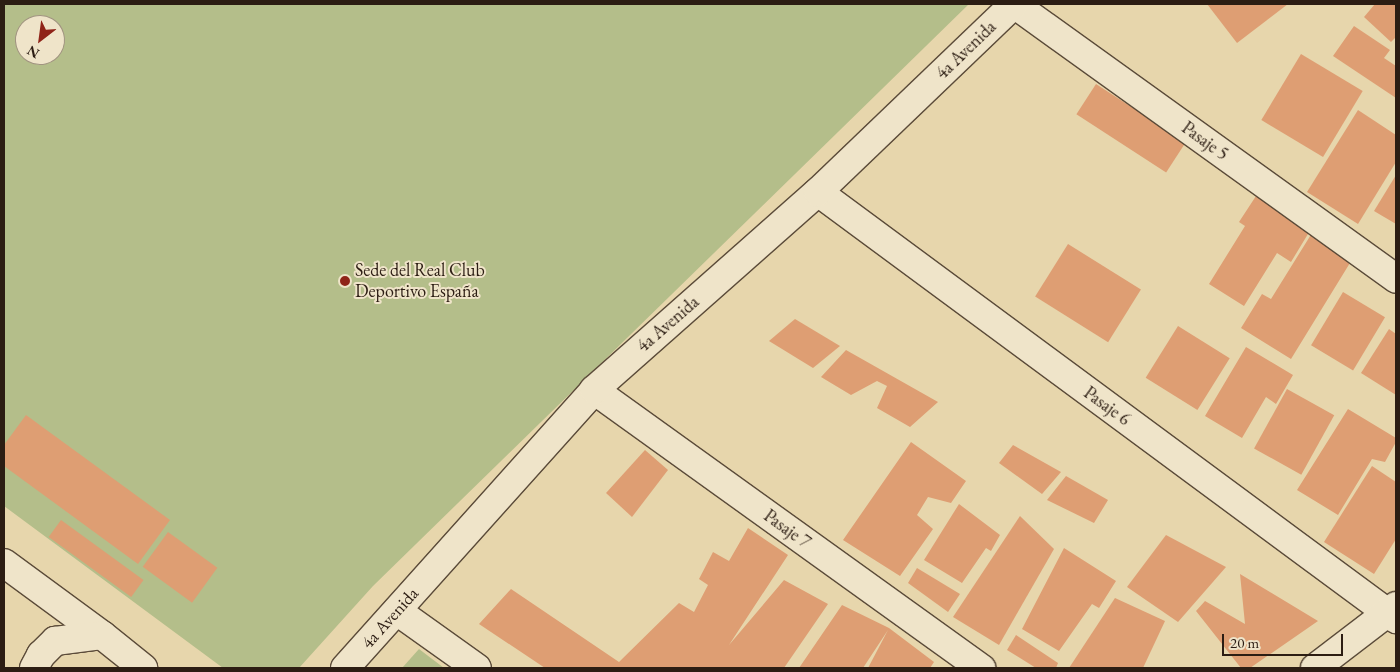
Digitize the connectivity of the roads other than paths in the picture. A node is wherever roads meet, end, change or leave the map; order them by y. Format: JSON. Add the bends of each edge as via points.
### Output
{"nodes":[{"id":1,"x":1014,"y":4,"type":"edge"},
{"id":2,"x":818,"y":192,"type":"junction"},
{"id":3,"x":1396,"y":279,"type":"edge"},
{"id":4,"x":594,"y":390,"type":"junction"},
{"id":5,"x":4,"y":564,"type":"edge"},
{"id":6,"x":396,"y":611,"type":"junction"},
{"id":7,"x":1393,"y":613,"type":"edge"},
{"id":8,"x":102,"y":635,"type":"junction"},
{"id":9,"x":34,"y":668,"type":"edge"},
{"id":10,"x":143,"y":668,"type":"edge"},
{"id":11,"x":345,"y":668,"type":"edge"},
{"id":12,"x":477,"y":668,"type":"edge"},
{"id":13,"x":981,"y":668,"type":"edge"},
{"id":14,"x":1315,"y":668,"type":"edge"}],
"edges":[{"from":1,"to":2,"type":"street","name":"4a Avenida"},
{"from":1,"to":3,"type":"street","name":"Pasaje 5"},
{"from":2,"to":4,"type":"street","name":"4a Avenida"},
{"from":2,"to":7,"type":"street","name":"Pasaje 6"},
{"from":4,"to":6,"type":"street","name":"4a Avenida"},
{"from":4,"to":13,"type":"street","name":"Pasaje 7"},
{"from":5,"to":8,"type":"street"},
{"from":6,"to":11,"type":"street","name":"4a Avenida"},
{"from":6,"to":12,"type":"street"},
{"from":7,"to":14,"type":"street"},
{"from":8,"to":9,"type":"street","via":[[55,641]]},
{"from":8,"to":10,"type":"street"}]}
